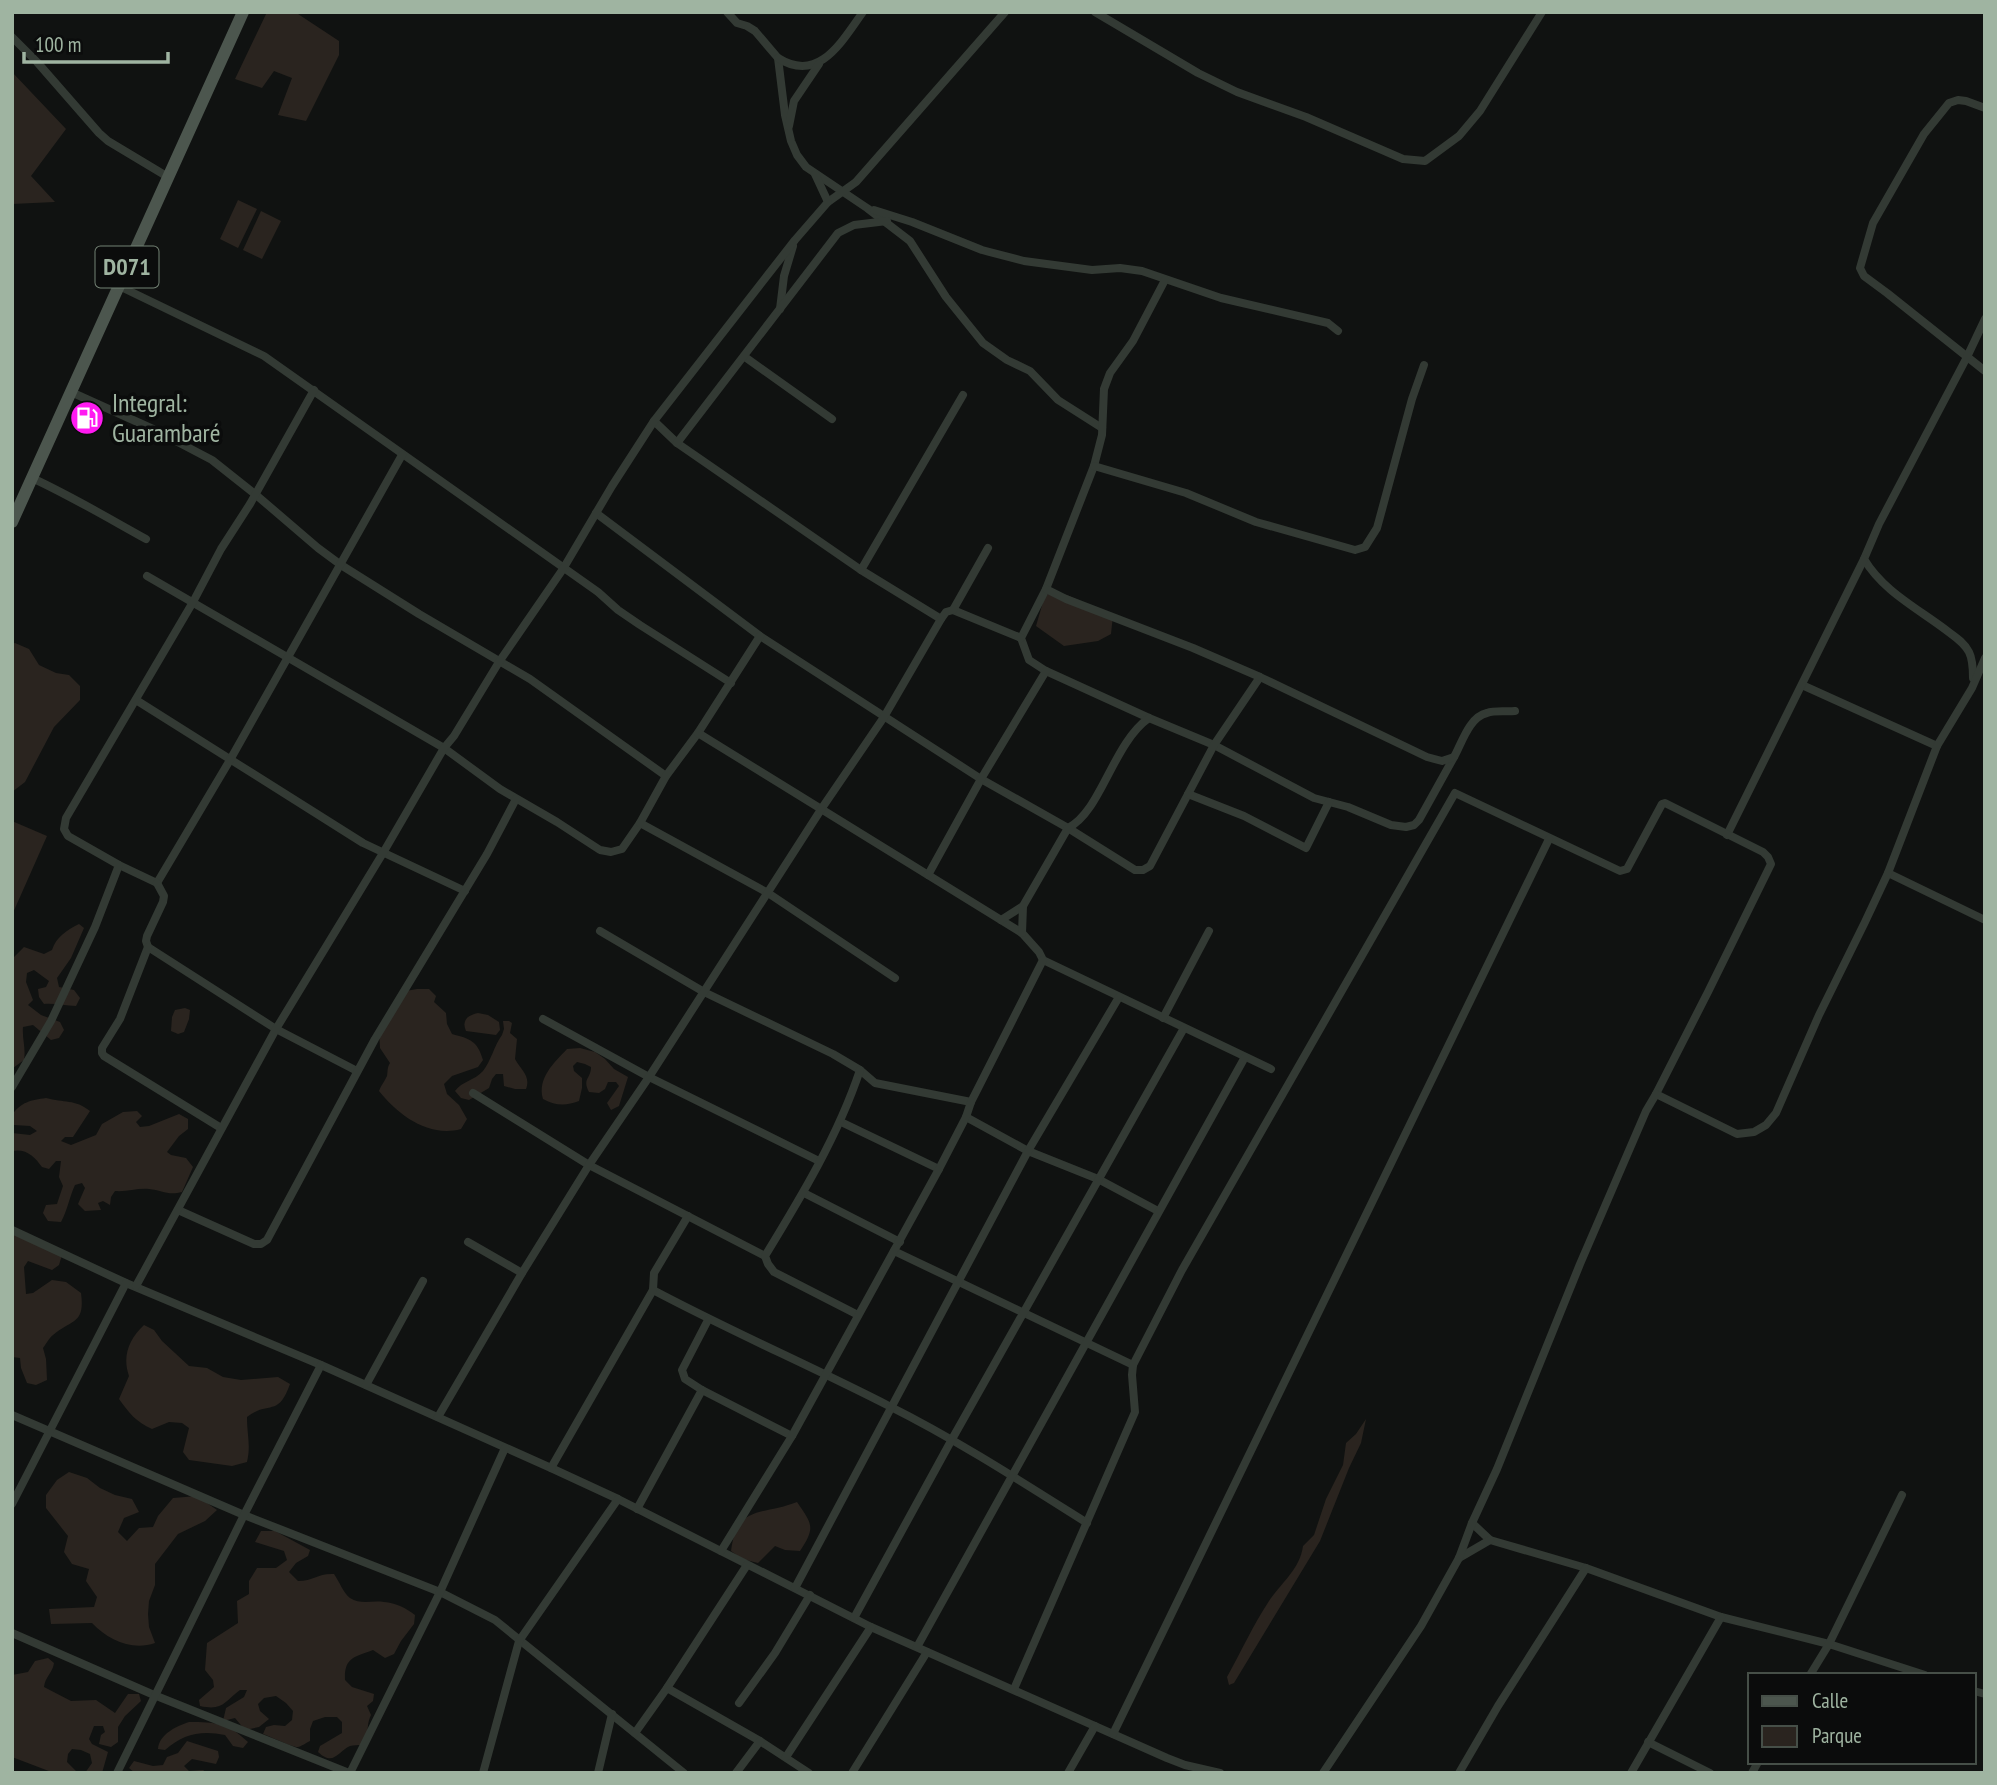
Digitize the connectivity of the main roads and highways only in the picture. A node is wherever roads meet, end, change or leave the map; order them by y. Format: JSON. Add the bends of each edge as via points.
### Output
{"nodes":[{"id":1,"x":243,"y":12,"type":"edge"},
{"id":2,"x":12,"y":522,"type":"edge"}],
"edges":[{"from":1,"to":2,"type":"main road","number":"D071"}]}
